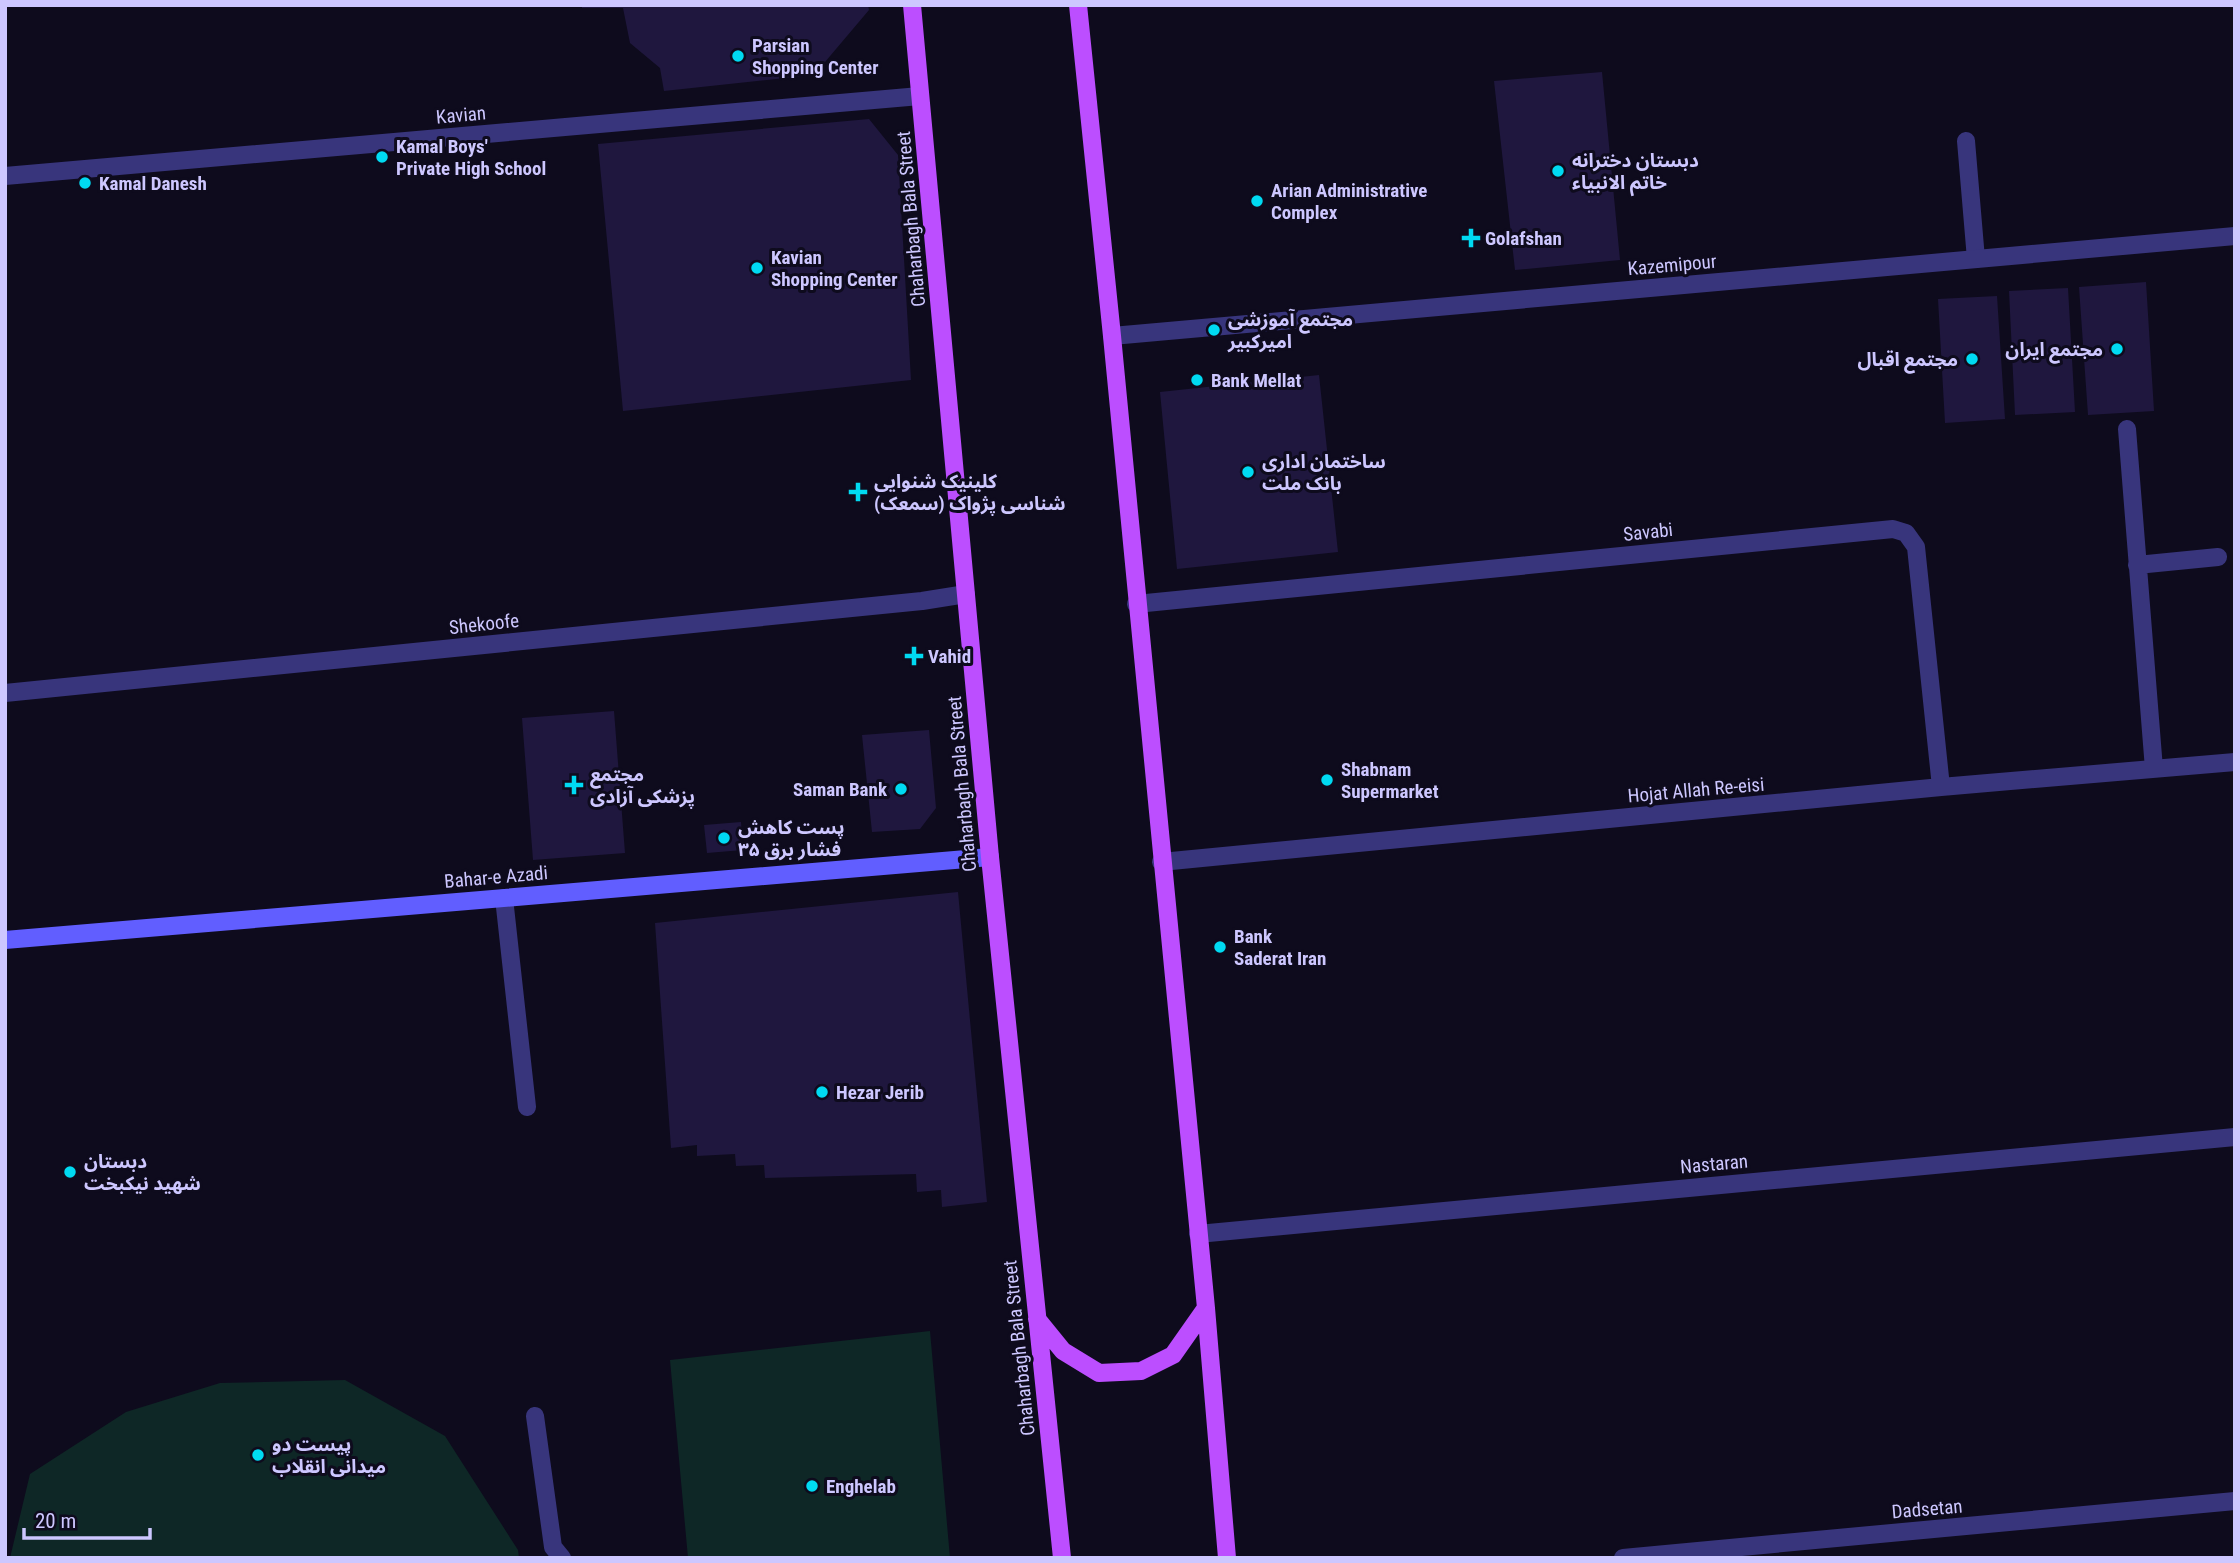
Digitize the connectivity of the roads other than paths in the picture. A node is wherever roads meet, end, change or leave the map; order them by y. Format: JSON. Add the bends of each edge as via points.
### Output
{"nodes":[{"id":1,"x":912,"y":5,"type":"edge"},
{"id":2,"x":1078,"y":5,"type":"edge"},
{"id":3,"x":920,"y":96,"type":"junction"},
{"id":4,"x":1966,"y":141,"type":"dead end"},
{"id":5,"x":5,"y":176,"type":"edge"},
{"id":6,"x":2235,"y":236,"type":"edge"},
{"id":7,"x":1976,"y":259,"type":"junction"},
{"id":8,"x":1112,"y":336,"type":"junction"},
{"id":9,"x":2127,"y":429,"type":"dead end"},
{"id":10,"x":2218,"y":557,"type":"dead end"},
{"id":11,"x":2137,"y":565,"type":"junction"},
{"id":12,"x":966,"y":594,"type":"junction"},
{"id":13,"x":1136,"y":604,"type":"junction"},
{"id":14,"x":5,"y":693,"type":"edge"},
{"id":15,"x":2235,"y":762,"type":"edge"},
{"id":16,"x":2154,"y":769,"type":"junction"},
{"id":17,"x":1941,"y":787,"type":"junction"},
{"id":18,"x":990,"y":857,"type":"junction"},
{"id":19,"x":1161,"y":862,"type":"junction"},
{"id":20,"x":505,"y":898,"type":"junction"},
{"id":21,"x":5,"y":940,"type":"edge"},
{"id":22,"x":527,"y":1107,"type":"dead end"},
{"id":23,"x":2235,"y":1136,"type":"edge"},
{"id":24,"x":1198,"y":1234,"type":"junction"},
{"id":25,"x":1206,"y":1308,"type":"junction"},
{"id":26,"x":1037,"y":1319,"type":"junction"},
{"id":27,"x":535,"y":1416,"type":"dead end"},
{"id":28,"x":2235,"y":1502,"type":"edge"},
{"id":29,"x":562,"y":1558,"type":"edge"},
{"id":30,"x":1062,"y":1558,"type":"edge"},
{"id":31,"x":1227,"y":1558,"type":"edge"},
{"id":32,"x":1623,"y":1558,"type":"edge"}],
"edges":[{"from":1,"to":3,"type":"main road","name":"Chaharbagh Bala Street"},
{"from":2,"to":8,"type":"main road"},
{"from":3,"to":5,"type":"street","name":"Kavian"},
{"from":3,"to":12,"type":"main road","name":"Chaharbagh Bala Street"},
{"from":4,"to":7,"type":"street"},
{"from":6,"to":7,"type":"street","name":"Kazemipour"},
{"from":7,"to":8,"type":"street","name":"Kazemipour"},
{"from":8,"to":13,"type":"main road"},
{"from":9,"to":11,"type":"street"},
{"from":10,"to":11,"type":"street"},
{"from":11,"to":16,"type":"street"},
{"from":12,"to":14,"type":"street","name":"Shekoofe"},
{"from":12,"to":18,"type":"main road","name":"Chaharbagh Bala Street"},
{"from":13,"to":17,"type":"street","name":"Savabi","via":[[1893,529],[1906,533],[1916,547]]},
{"from":13,"to":19,"type":"main road"},
{"from":15,"to":16,"type":"street","name":"Hojat Allah Re-eisi"},
{"from":16,"to":17,"type":"street","name":"Hojat Allah Re-eisi"},
{"from":17,"to":19,"type":"street","name":"Hojat Allah Re-eisi"},
{"from":18,"to":20,"type":"street","name":"Bahar-e Azadi"},
{"from":18,"to":26,"type":"main road","name":"Chaharbagh Bala Street"},
{"from":19,"to":24,"type":"main road"},
{"from":20,"to":21,"type":"street","name":"Bahar-e Azadi"},
{"from":20,"to":22,"type":"street"},
{"from":23,"to":24,"type":"street","name":"Nastaran"},
{"from":24,"to":25,"type":"main road"},
{"from":25,"to":26,"type":"main road","via":[[1173,1355],[1141,1371],[1099,1373],[1063,1351]]},
{"from":25,"to":31,"type":"main road"},
{"from":26,"to":30,"type":"main road","name":"Chaharbagh Bala Street"},
{"from":27,"to":29,"type":"street","via":[[552,1547]]},
{"from":28,"to":32,"type":"street","name":"Dadsetan"}]}
